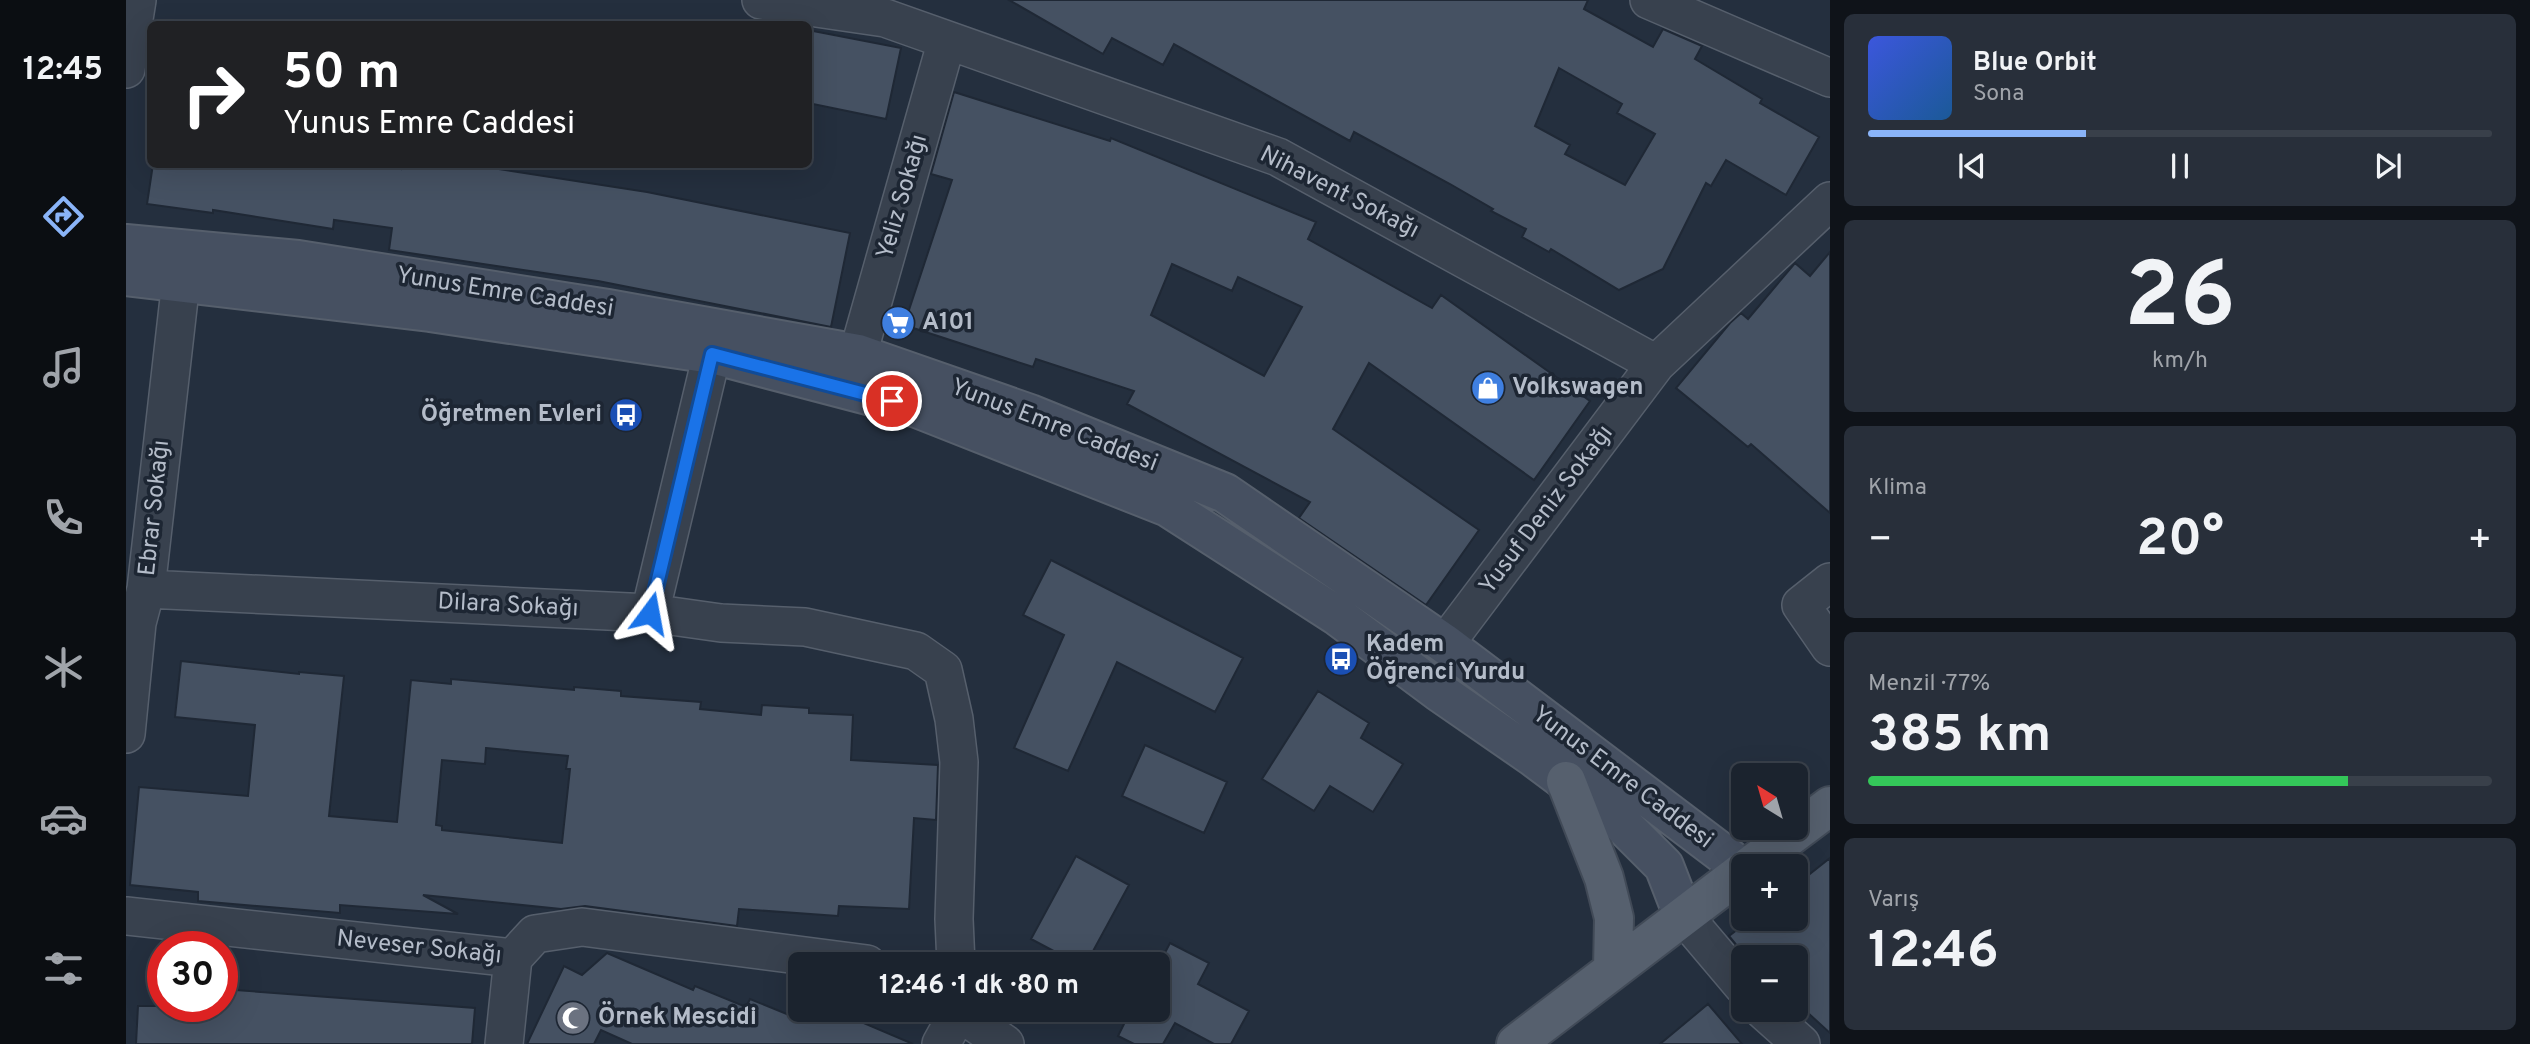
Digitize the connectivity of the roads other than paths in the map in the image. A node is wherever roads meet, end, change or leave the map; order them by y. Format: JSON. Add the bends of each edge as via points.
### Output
{"nodes":[{"id":1,"x":137,"y":0,"type":"edge"},
{"id":2,"x":761,"y":0,"type":"edge"},
{"id":3,"x":1649,"y":0,"type":"edge"},
{"id":4,"x":882,"y":9,"type":"edge"},
{"id":5,"x":947,"y":40,"type":"junction"},
{"id":6,"x":126,"y":69,"type":"edge"},
{"id":7,"x":1830,"y":78,"type":"edge"},
{"id":8,"x":1830,"y":201,"type":"edge"},
{"id":9,"x":126,"y":244,"type":"edge"},
{"id":10,"x":126,"y":275,"type":"edge"},
{"id":11,"x":181,"y":281,"type":"junction"},
{"id":12,"x":712,"y":354,"type":"junction"},
{"id":13,"x":858,"y":354,"type":"junction"},
{"id":14,"x":1656,"y":364,"type":"junction"},
{"id":15,"x":1830,"y":582,"type":"edge"},
{"id":16,"x":136,"y":611,"type":"edge"},
{"id":17,"x":650,"y":613,"type":"junction"},
{"id":18,"x":1446,"y":644,"type":"junction"},
{"id":19,"x":1830,"y":648,"type":"edge"},
{"id":20,"x":126,"y":734,"type":"edge"},
{"id":21,"x":1566,"y":781,"type":"junction"},
{"id":22,"x":1830,"y":806,"type":"edge"},
{"id":23,"x":1766,"y":854,"type":"edge"},
{"id":24,"x":1731,"y":861,"type":"edge"},
{"id":25,"x":1731,"y":879,"type":"edge"},
{"id":26,"x":1683,"y":915,"type":"junction"},
{"id":27,"x":126,"y":916,"type":"edge"},
{"id":28,"x":955,"y":952,"type":"edge"},
{"id":29,"x":788,"y":954,"type":"edge"},
{"id":30,"x":513,"y":958,"type":"junction"},
{"id":31,"x":1614,"y":969,"type":"junction"},
{"id":32,"x":1731,"y":972,"type":"edge"},
{"id":33,"x":952,"y":1022,"type":"edge"},
{"id":34,"x":972,"y":1022,"type":"edge"},
{"id":35,"x":1776,"y":1022,"type":"edge"},
{"id":36,"x":504,"y":1044,"type":"edge"},
{"id":37,"x":941,"y":1044,"type":"edge"},
{"id":38,"x":1005,"y":1044,"type":"edge"},
{"id":39,"x":1516,"y":1044,"type":"edge"},
{"id":40,"x":1801,"y":1044,"type":"edge"}],
"edges":[{"from":1,"to":6,"type":"street"},
{"from":2,"to":4,"type":"street","name":"Nihavent Sokağı"},
{"from":3,"to":7,"type":"street"},
{"from":4,"to":5,"type":"street","name":"Nihavent Sokağı"},
{"from":5,"to":13,"type":"street","name":"Yeliz Sokağı"},
{"from":5,"to":14,"type":"street","name":"Nihavent Sokağı","via":[[1278,157]]},
{"from":8,"to":14,"type":"street","name":"Yusuf Deniz Sokağı"},
{"from":9,"to":13,"type":"street","name":"Yunus Emre Caddesi","via":[[298,260]]},
{"from":10,"to":11,"type":"street","name":"Yunus Emre Caddesi"},
{"from":11,"to":12,"type":"street","name":"Yunus Emre Caddesi"},
{"from":11,"to":16,"type":"street","name":"Ebrar Sokağı"},
{"from":12,"to":17,"type":"street"},
{"from":12,"to":21,"type":"street","name":"Yunus Emre Caddesi","via":[[917,408],[1168,507],[1336,615]]},
{"from":13,"to":18,"type":"street","name":"Yunus Emre Caddesi","via":[[1030,414],[1225,493]]},
{"from":14,"to":18,"type":"street","name":"Yusuf Deniz Sokağı"},
{"from":15,"to":19,"type":"street","via":[[1801,605]]},
{"from":16,"to":17,"type":"street","name":"Dilara Sokağı"},
{"from":16,"to":20,"type":"street","name":"Ebrar Sokağı"},
{"from":17,"to":28,"type":"street","name":"Dilara Sokağı","via":[[805,627],[916,651],[943,670],[959,762]]},
{"from":18,"to":24,"type":"street","name":"Yunus Emre Caddesi"},
{"from":21,"to":26,"type":"street","name":"Yunus Emre Caddesi","via":[[1619,821],[1664,866]]},
{"from":21,"to":31,"type":"main road","via":[[1604,878],[1614,918]]},
{"from":22,"to":23,"type":"main road"},
{"from":25,"to":26,"type":"main road"},
{"from":26,"to":31,"type":"main road"},
{"from":26,"to":32,"type":"street"},
{"from":27,"to":30,"type":"street","name":"Neveser Sokağı"},
{"from":29,"to":30,"type":"street","name":"Neveser Sokağı","via":[[582,927],[536,934]]},
{"from":30,"to":36,"type":"street"},
{"from":31,"to":39,"type":"main road"},
{"from":33,"to":37,"type":"street"},
{"from":34,"to":38,"type":"street"},
{"from":35,"to":40,"type":"street"}]}
